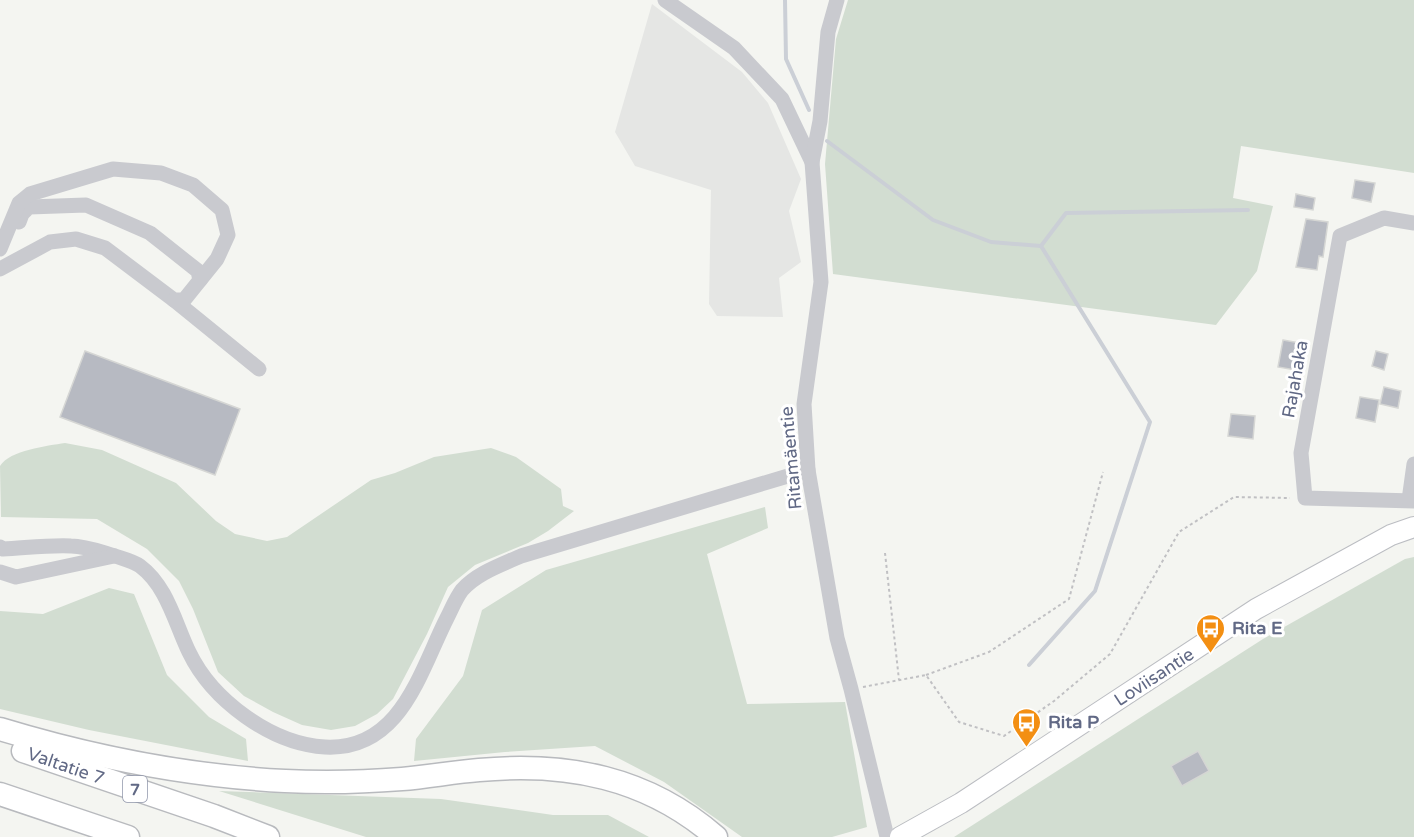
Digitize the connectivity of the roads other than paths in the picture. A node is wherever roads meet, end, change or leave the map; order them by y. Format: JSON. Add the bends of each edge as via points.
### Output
{"nodes":[{"id":1,"x":665,"y":0,"type":"edge"},
{"id":2,"x":837,"y":0,"type":"edge"},
{"id":3,"x":812,"y":162,"type":"junction"},
{"id":4,"x":1414,"y":223,"type":"edge"},
{"id":5,"x":0,"y":249,"type":"edge"},
{"id":6,"x":2,"y":267,"type":"edge"},
{"id":7,"x":200,"y":280,"type":"junction"},
{"id":8,"x":179,"y":300,"type":"junction"},
{"id":9,"x":258,"y":369,"type":"dead end"},
{"id":10,"x":1414,"y":464,"type":"edge"},
{"id":11,"x":808,"y":470,"type":"junction"},
{"id":12,"x":1411,"y":500,"type":"edge"},
{"id":13,"x":1414,"y":527,"type":"edge"},
{"id":14,"x":0,"y":542,"type":"edge"},
{"id":15,"x":0,"y":547,"type":"edge"},
{"id":16,"x":109,"y":554,"type":"junction"},
{"id":17,"x":0,"y":571,"type":"edge"},
{"id":18,"x":0,"y":729,"type":"edge"},
{"id":19,"x":0,"y":744,"type":"edge"},
{"id":20,"x":0,"y":794,"type":"edge"},
{"id":21,"x":128,"y":837,"type":"edge"},
{"id":22,"x":268,"y":837,"type":"edge"},
{"id":23,"x":716,"y":837,"type":"edge"},
{"id":24,"x":887,"y":837,"type":"edge"},
{"id":25,"x":900,"y":837,"type":"edge"}],
"edges":[{"from":1,"to":3,"type":"street","via":[[734,48],[782,99]]},
{"from":2,"to":3,"type":"street","name":"Ritamäentie","via":[[828,32]]},
{"from":3,"to":11,"type":"street","name":"Ritamäentie","via":[[821,282],[804,404]]},
{"from":4,"to":12,"type":"street","name":"Rajahaka","via":[[1384,218],[1340,236],[1301,453],[1305,498]]},
{"from":5,"to":7,"type":"street","via":[[19,203],[30,194],[112,170],[161,173],[193,185],[222,210],[228,235],[218,259]]},
{"from":6,"to":7,"type":"street","via":[[22,214],[29,207],[86,205],[150,233],[198,271]]},
{"from":6,"to":8,"type":"street","via":[[50,242],[76,239],[105,248]]},
{"from":7,"to":8,"type":"street"},
{"from":8,"to":9,"type":"street"},
{"from":10,"to":12,"type":"street"},
{"from":11,"to":16,"type":"street","via":[[521,556],[472,580],[461,591],[416,687],[400,711],[370,737],[342,746],[312,746],[297,741],[259,724],[228,702],[196,665],[161,589],[151,576],[139,565]]},
{"from":11,"to":24,"type":"street","name":"Ritamäentie","via":[[837,638]]},
{"from":13,"to":25,"type":"main road","name":"Loviisantie","via":[[1391,535],[1256,609],[961,803]]},
{"from":14,"to":16,"type":"street","via":[[67,538],[98,544]]},
{"from":15,"to":16,"type":"street","via":[[72,546]]},
{"from":16,"to":17,"type":"street","via":[[16,577]]},
{"from":18,"to":23,"type":"highway","via":[[55,746],[152,765],[285,781],[402,779],[515,768],[588,773],[642,791],[689,815]]},
{"from":19,"to":22,"type":"highway","name":"Valtatie 7","number":"7"},
{"from":20,"to":21,"type":"highway"}]}
